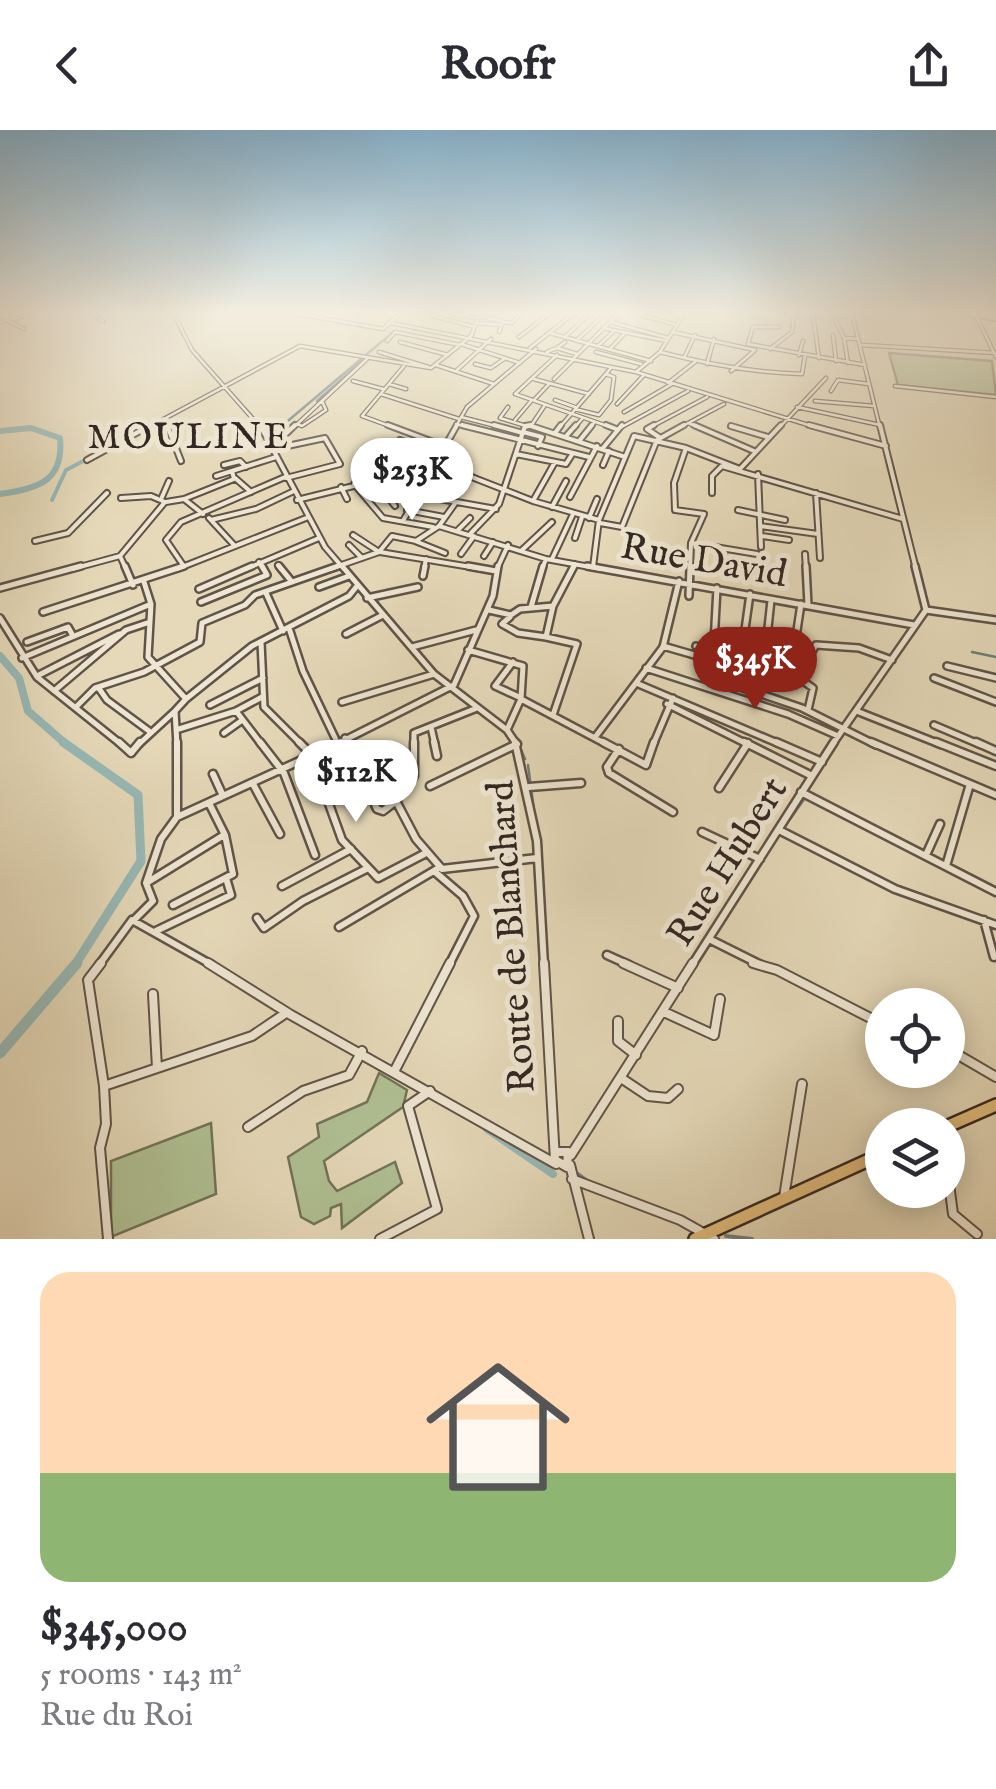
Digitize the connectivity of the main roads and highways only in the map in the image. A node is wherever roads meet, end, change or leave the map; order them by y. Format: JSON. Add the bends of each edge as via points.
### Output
{"nodes":[{"id":1,"x":996,"y":1105,"type":"edge"},
{"id":2,"x":965,"y":1119,"type":"edge"},
{"id":3,"x":865,"y":1162,"type":"edge"},
{"id":4,"x":704,"y":1238,"type":"edge"}],
"edges":[{"from":1,"to":2,"type":"main road"},
{"from":3,"to":4,"type":"main road"}]}
